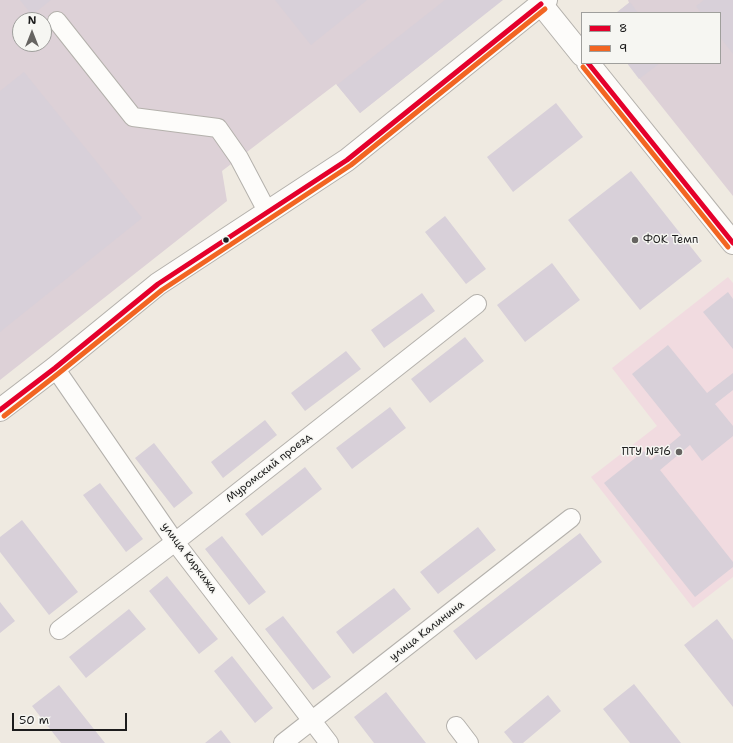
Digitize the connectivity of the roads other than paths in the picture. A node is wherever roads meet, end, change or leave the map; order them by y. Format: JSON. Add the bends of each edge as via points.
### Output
{"nodes":[{"id":1,"x":544,"y":2,"type":"edge"},
{"id":2,"x":57,"y":21,"type":"dead end"},
{"id":3,"x":581,"y":55,"type":"edge"},
{"id":4,"x":589,"y":64,"type":"edge"},
{"id":5,"x":268,"y":213,"type":"junction"},
{"id":6,"x":733,"y":243,"type":"edge"},
{"id":7,"x":477,"y":304,"type":"dead end"},
{"id":8,"x":55,"y":368,"type":"junction"},
{"id":9,"x":0,"y":410,"type":"edge"},
{"id":10,"x":571,"y":518,"type":"dead end"},
{"id":11,"x":175,"y":542,"type":"junction"},
{"id":12,"x":59,"y":630,"type":"dead end"},
{"id":13,"x":312,"y":721,"type":"junction"},
{"id":14,"x":456,"y":726,"type":"dead end"},
{"id":15,"x":283,"y":743,"type":"edge"},
{"id":16,"x":329,"y":743,"type":"edge"},
{"id":17,"x":469,"y":743,"type":"edge"}],
"edges":[{"from":1,"to":3,"type":"main road"},
{"from":1,"to":5,"type":"main road","via":[[347,160]]},
{"from":2,"to":5,"type":"street","via":[[133,117],[218,128],[239,158]]},
{"from":4,"to":6,"type":"main road"},
{"from":5,"to":8,"type":"main road","via":[[158,284]]},
{"from":7,"to":11,"type":"street","name":"Муромский проезд"},
{"from":8,"to":9,"type":"main road"},
{"from":8,"to":11,"type":"street","name":"улица Киркижа"},
{"from":10,"to":13,"type":"street","name":"улица Калинина"},
{"from":11,"to":12,"type":"street","name":"Муромский проезд"},
{"from":11,"to":13,"type":"street","name":"улица Киркижа"},
{"from":13,"to":15,"type":"street","name":"улица Калинина"},
{"from":13,"to":16,"type":"street","name":"улица Киркижа"},
{"from":14,"to":17,"type":"street"}]}
